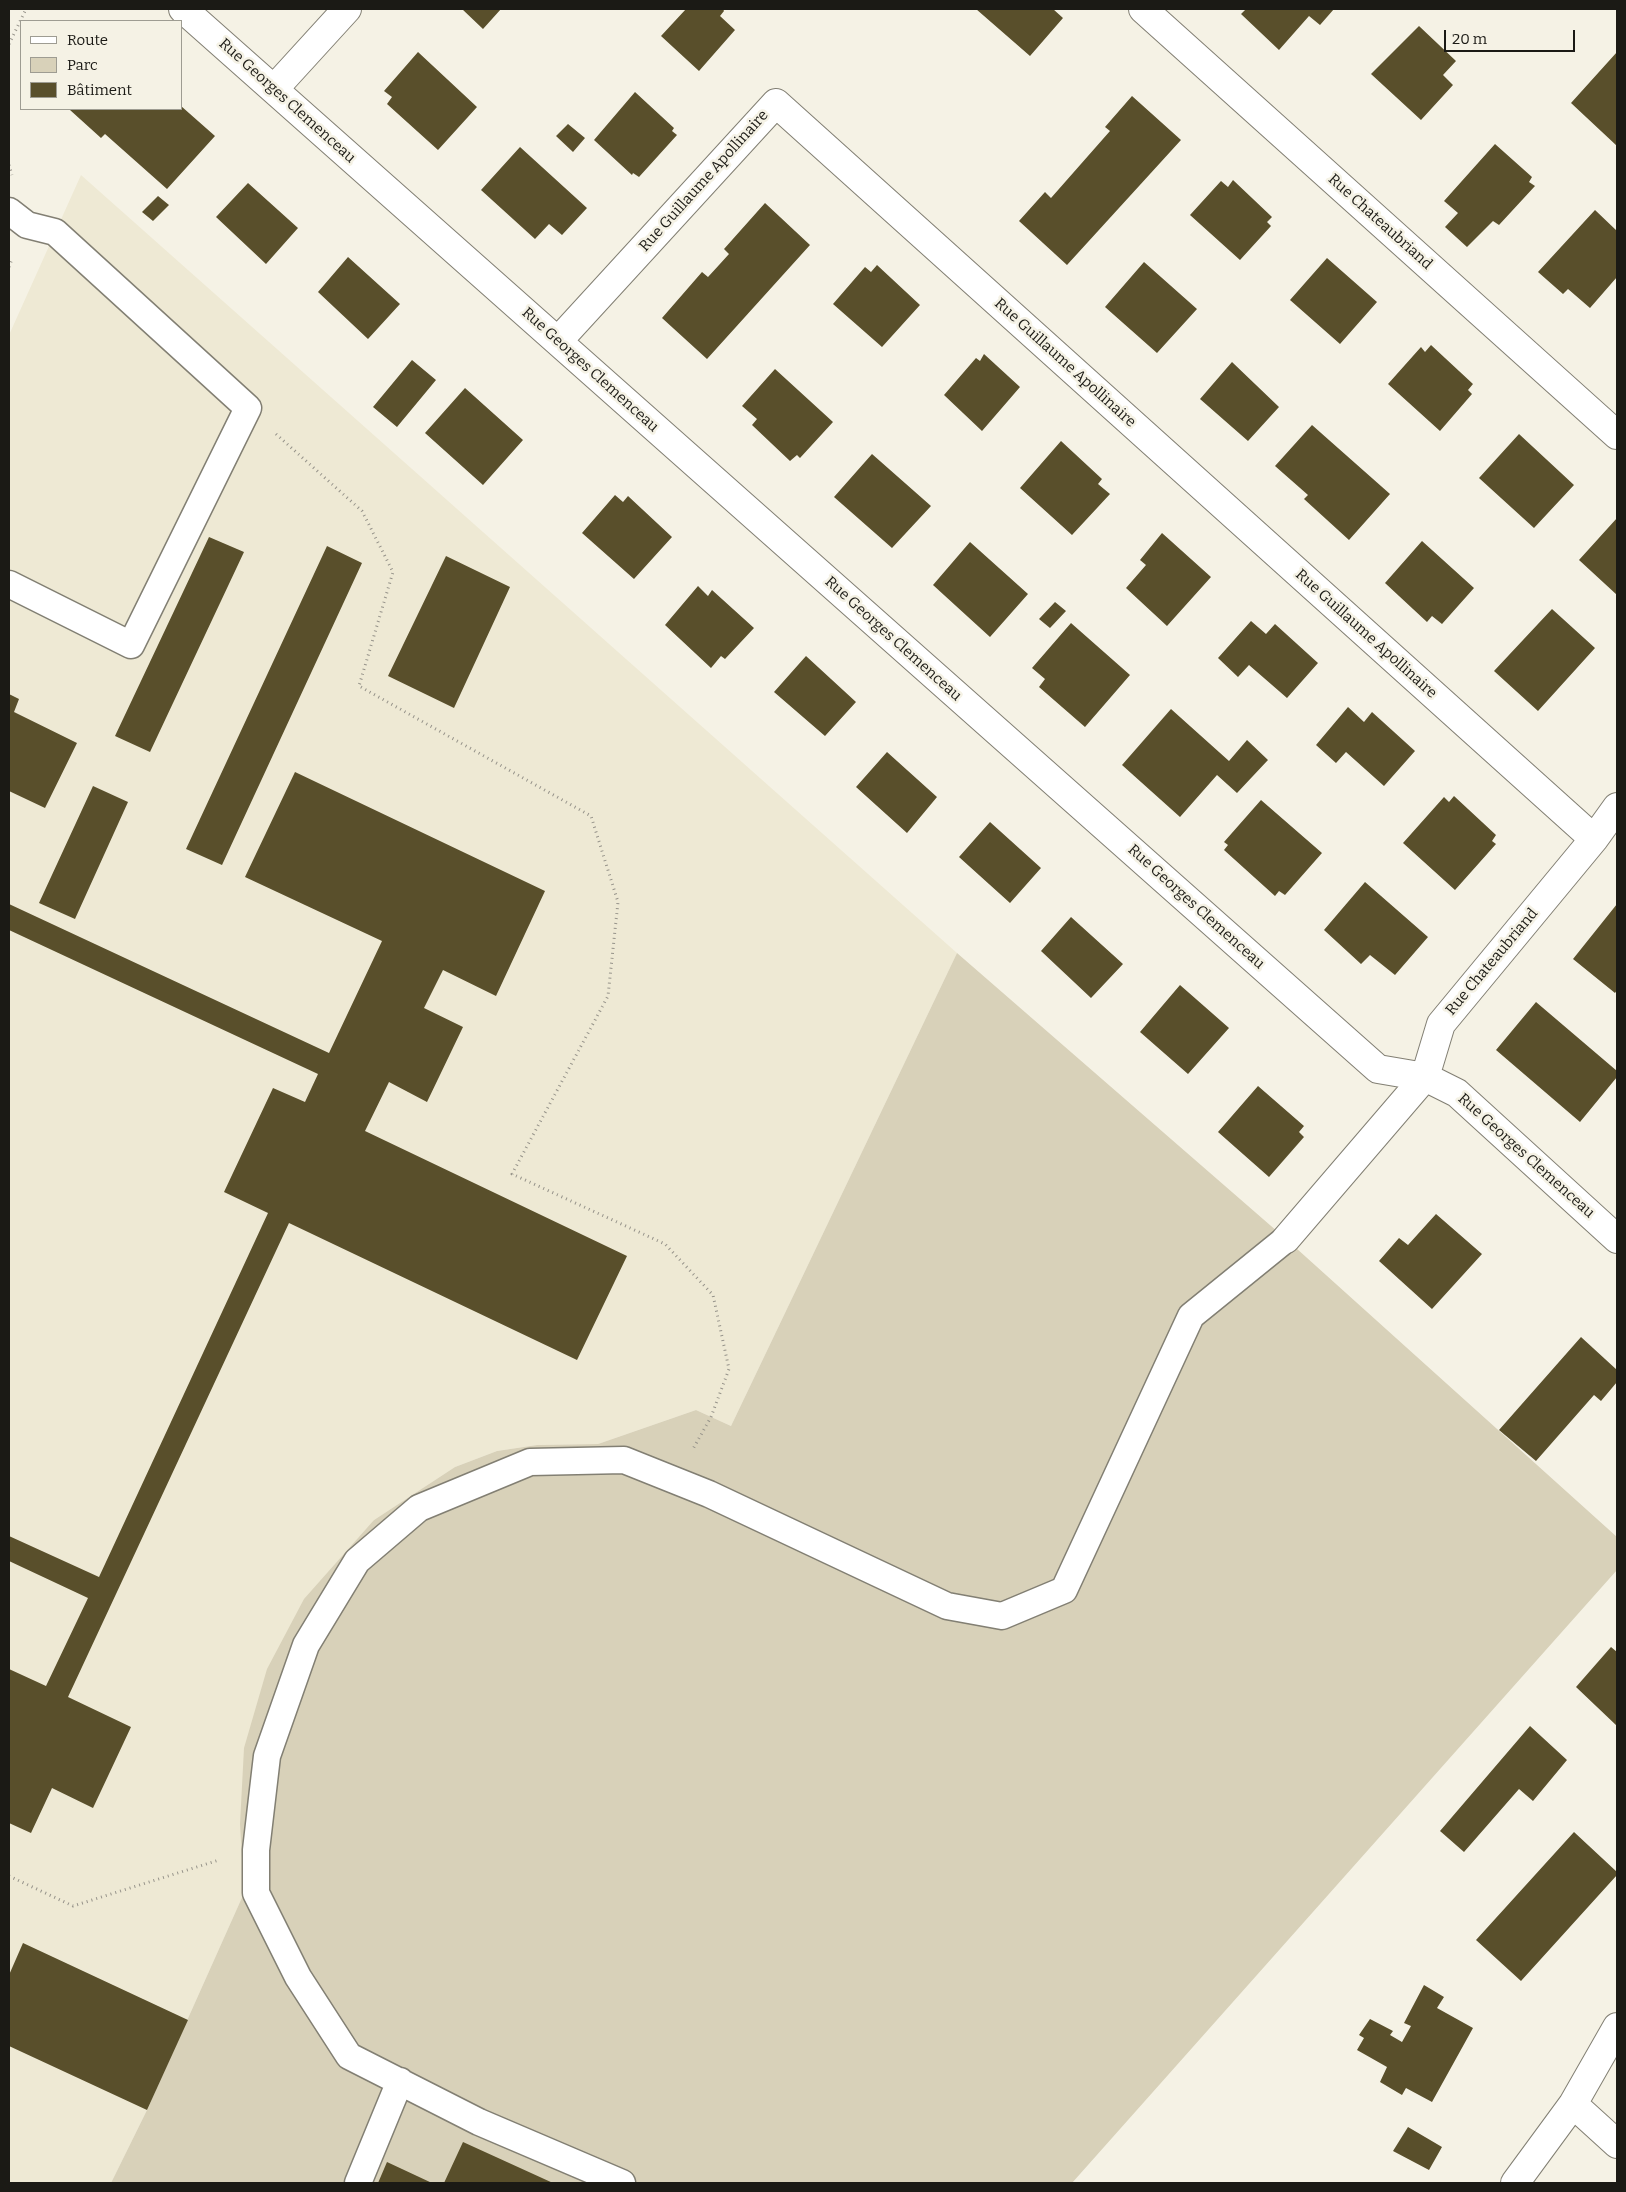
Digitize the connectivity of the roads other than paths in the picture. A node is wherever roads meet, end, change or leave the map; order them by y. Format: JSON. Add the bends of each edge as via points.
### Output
{"nodes":[{"id":1,"x":184,"y":9,"type":"edge"},
{"id":2,"x":347,"y":9,"type":"edge"},
{"id":3,"x":1143,"y":9,"type":"edge"},
{"id":4,"x":274,"y":89,"type":"junction"},
{"id":5,"x":9,"y":212,"type":"edge"},
{"id":6,"x":558,"y":341,"type":"junction"},
{"id":7,"x":1617,"y":435,"type":"edge"},
{"id":8,"x":9,"y":584,"type":"edge"},
{"id":9,"x":1617,"y":807,"type":"edge"},
{"id":10,"x":1594,"y":840,"type":"junction"},
{"id":11,"x":1425,"y":1077,"type":"junction"},
{"id":12,"x":1286,"y":1239,"type":"joint"},
{"id":13,"x":1617,"y":1239,"type":"edge"},
{"id":14,"x":1617,"y":2027,"type":"edge"},
{"id":15,"x":400,"y":2081,"type":"junction"},
{"id":16,"x":1573,"y":2104,"type":"junction"},
{"id":17,"x":1617,"y":2144,"type":"edge"},
{"id":18,"x":358,"y":2183,"type":"edge"},
{"id":19,"x":622,"y":2183,"type":"edge"},
{"id":20,"x":1515,"y":2183,"type":"edge"}],
"edges":[{"from":1,"to":4,"type":"street","name":"Rue Georges Clemenceau"},
{"from":2,"to":4,"type":"street"},
{"from":3,"to":7,"type":"street","name":"Rue Chateaubriand"},
{"from":4,"to":6,"type":"street","name":"Rue Georges Clemenceau"},
{"from":5,"to":8,"type":"lane","via":[[27,225],[55,232],[248,408],[131,645]]},
{"from":6,"to":10,"type":"street","name":"Rue Guillaume Apollinaire","via":[[776,103]]},
{"from":6,"to":11,"type":"street","name":"Rue Georges Clemenceau","via":[[1378,1069]]},
{"from":9,"to":10,"type":"street","name":"Rue Chateaubriand"},
{"from":10,"to":11,"type":"street","name":"Rue Chateaubriand","via":[[1441,1024]]},
{"from":11,"to":12,"type":"street","name":"Rue Chateaubriand"},
{"from":11,"to":13,"type":"street","name":"Rue Georges Clemenceau","via":[[1457,1093]]},
{"from":12,"to":15,"type":"lane","via":[[1191,1316],[1064,1590],[1002,1616],[948,1606],[709,1494],[624,1460],[530,1462],[419,1508],[357,1562],[306,1645],[267,1756],[256,1850],[256,1893],[298,1977],[349,2056]]},
{"from":14,"to":16,"type":"street"},
{"from":15,"to":18,"type":"lane"},
{"from":15,"to":19,"type":"lane","via":[[479,2122]]},
{"from":16,"to":17,"type":"street"},
{"from":16,"to":20,"type":"street"}]}
